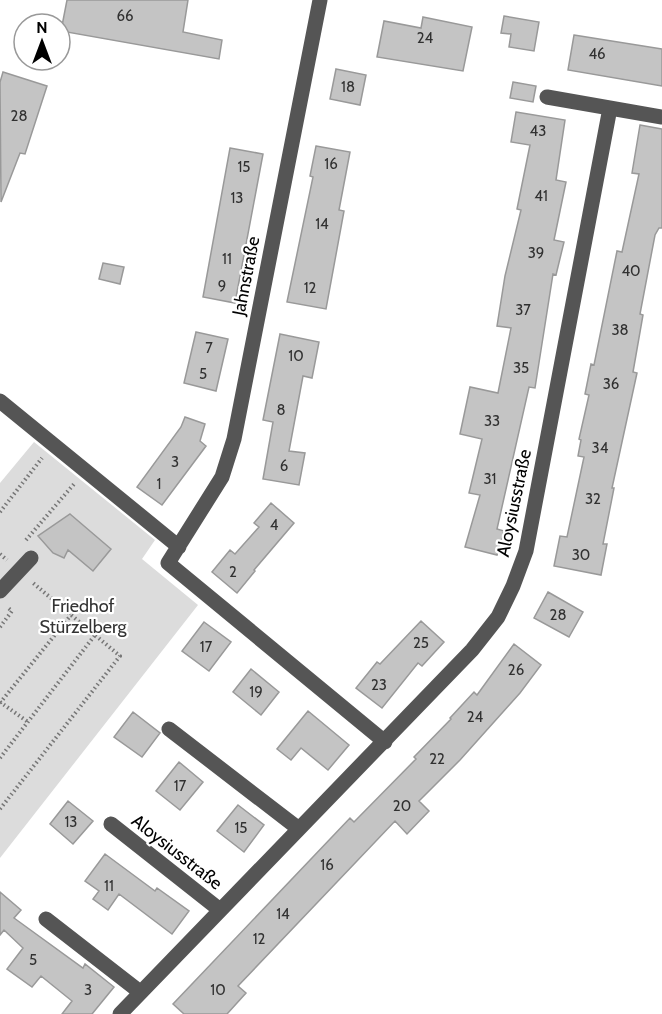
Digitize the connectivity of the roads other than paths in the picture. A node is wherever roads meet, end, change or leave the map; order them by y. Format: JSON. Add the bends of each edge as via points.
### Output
{"nodes":[{"id":1,"x":320,"y":0,"type":"edge"},
{"id":2,"x":547,"y":97,"type":"dead end"},
{"id":3,"x":610,"y":108,"type":"junction"},
{"id":4,"x":662,"y":117,"type":"edge"},
{"id":5,"x":0,"y":400,"type":"edge"},
{"id":6,"x":179,"y":548,"type":"junction"},
{"id":7,"x":26,"y":553,"type":"road end"},
{"id":8,"x":0,"y":591,"type":"edge"},
{"id":9,"x":169,"y":729,"type":"dead end"},
{"id":10,"x":385,"y":741,"type":"junction"},
{"id":11,"x":111,"y":824,"type":"dead end"},
{"id":12,"x":299,"y":829,"type":"junction"},
{"id":13,"x":220,"y":910,"type":"junction"},
{"id":14,"x":46,"y":920,"type":"dead end"},
{"id":15,"x":141,"y":992,"type":"junction"},
{"id":16,"x":120,"y":1014,"type":"edge"}],
"edges":[{"from":1,"to":6,"type":"street","name":"Jahnstraße","via":[[234,439],[222,477]]},
{"from":2,"to":3,"type":"street"},
{"from":3,"to":4,"type":"street"},
{"from":3,"to":10,"type":"street","name":"Aloysiusstraße","via":[[526,551],[498,617],[472,650]]},
{"from":5,"to":6,"type":"street"},
{"from":6,"to":10,"type":"street","name":"Jahnstraße","via":[[168,563]]},
{"from":7,"to":8,"type":"street","via":[[13,566]]},
{"from":9,"to":12,"type":"street"},
{"from":10,"to":12,"type":"street","name":"Aloysiusstraße"},
{"from":11,"to":13,"type":"street","name":"Aloysiusstraße"},
{"from":12,"to":13,"type":"street","name":"Aloysiusstraße"},
{"from":13,"to":15,"type":"street","name":"Aloysiusstraße"},
{"from":14,"to":15,"type":"street"},
{"from":15,"to":16,"type":"street","name":"Aloysiusstraße"}]}
